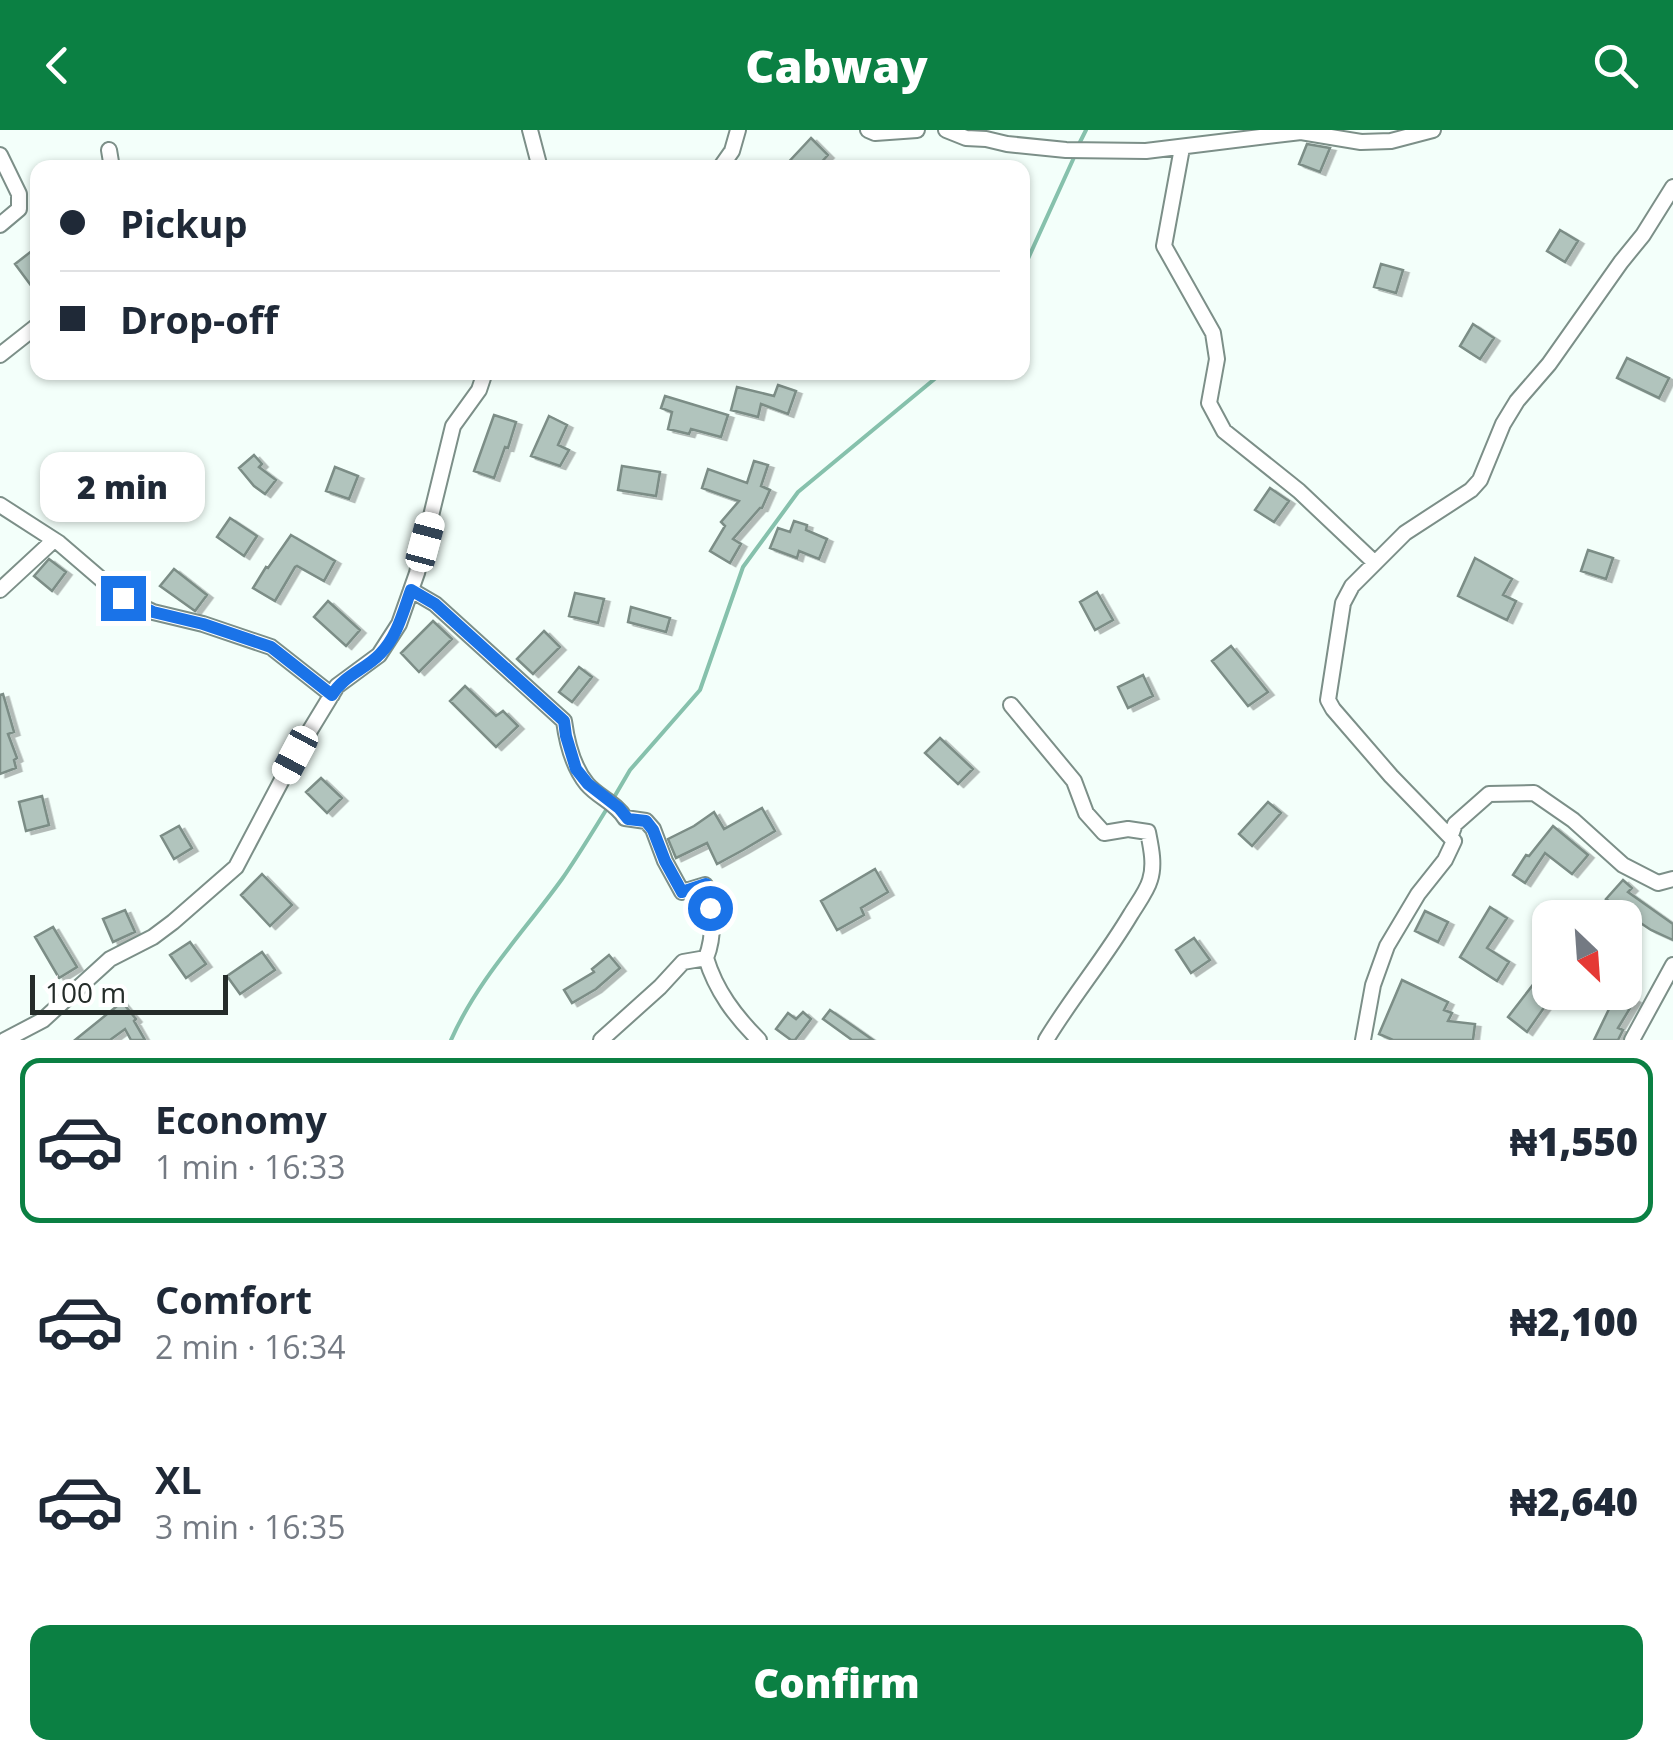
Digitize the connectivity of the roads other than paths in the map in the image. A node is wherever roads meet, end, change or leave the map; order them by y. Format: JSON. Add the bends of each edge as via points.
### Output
{"nodes":[{"id":1,"x":530,"y":130,"type":"edge"},
{"id":2,"x":738,"y":130,"type":"edge"},
{"id":3,"x":868,"y":130,"type":"edge"},
{"id":4,"x":917,"y":130,"type":"edge"},
{"id":5,"x":946,"y":130,"type":"edge"},
{"id":6,"x":1433,"y":130,"type":"edge"},
{"id":7,"x":1182,"y":148,"type":"junction"},
{"id":8,"x":110,"y":150,"type":"dead end"},
{"id":9,"x":732,"y":151,"type":"junction"},
{"id":10,"x":0,"y":155,"type":"edge"},
{"id":11,"x":111,"y":160,"type":"edge"},
{"id":12,"x":538,"y":160,"type":"edge"},
{"id":13,"x":726,"y":160,"type":"edge"},
{"id":14,"x":736,"y":160,"type":"edge"},
{"id":15,"x":1673,"y":188,"type":"edge"},
{"id":16,"x":0,"y":225,"type":"edge"},
{"id":17,"x":30,"y":331,"type":"edge"},
{"id":18,"x":0,"y":355,"type":"edge"},
{"id":19,"x":483,"y":380,"type":"edge"},
{"id":20,"x":0,"y":505,"type":"edge"},
{"id":21,"x":54,"y":540,"type":"junction"},
{"id":22,"x":1374,"y":564,"type":"junction"},
{"id":23,"x":0,"y":590,"type":"edge"},
{"id":24,"x":411,"y":590,"type":"junction"},
{"id":25,"x":332,"y":695,"type":"junction"},
{"id":26,"x":1010,"y":704,"type":"dead end"},
{"id":27,"x":1451,"y":836,"type":"junction"},
{"id":28,"x":1673,"y":879,"type":"edge"},
{"id":29,"x":706,"y":958,"type":"junction"},
{"id":30,"x":1673,"y":965,"type":"edge"},
{"id":31,"x":5,"y":1040,"type":"edge"},
{"id":32,"x":600,"y":1040,"type":"edge"},
{"id":33,"x":759,"y":1040,"type":"edge"},
{"id":34,"x":1046,"y":1040,"type":"edge"},
{"id":35,"x":1363,"y":1040,"type":"edge"},
{"id":36,"x":1632,"y":1040,"type":"edge"}],
"edges":[{"from":1,"to":12,"type":"street"},
{"from":2,"to":9,"type":"street"},
{"from":3,"to":4,"type":"street"},
{"from":5,"to":7,"type":"street","via":[[1066,150]]},
{"from":6,"to":7,"type":"street","via":[[1392,141],[1301,132]]},
{"from":7,"to":22,"type":"street","via":[[1164,246],[1214,334],[1217,360],[1208,404],[1224,432]]},
{"from":8,"to":11,"type":"street"},
{"from":9,"to":13,"type":"street"},
{"from":9,"to":14,"type":"street"},
{"from":10,"to":16,"type":"street","via":[[19,208]]},
{"from":15,"to":22,"type":"street","via":[[1517,401],[1480,480],[1405,533]]},
{"from":17,"to":18,"type":"street"},
{"from":19,"to":24,"type":"street","via":[[453,426]]},
{"from":20,"to":21,"type":"street"},
{"from":21,"to":23,"type":"street"},
{"from":21,"to":25,"type":"street","via":[[123,598],[271,647]]},
{"from":22,"to":27,"type":"street","via":[[1343,604],[1328,700]]},
{"from":24,"to":25,"type":"street","via":[[379,655]]},
{"from":24,"to":29,"type":"street","via":[[564,721],[576,769],[625,818],[646,821],[682,892],[706,884]]},
{"from":25,"to":31,"type":"street","via":[[236,867],[173,922],[110,959],[43,1020]]},
{"from":26,"to":34,"type":"street","via":[[1074,781],[1086,813],[1104,833],[1148,832],[1151,850],[1151,879]]},
{"from":27,"to":28,"type":"street","via":[[1455,824],[1490,794],[1534,794],[1623,865],[1658,883]]},
{"from":27,"to":35,"type":"street","via":[[1454,846],[1387,946]]},
{"from":29,"to":32,"type":"street","via":[[683,962]]},
{"from":29,"to":33,"type":"street","via":[[734,1015]]},
{"from":30,"to":36,"type":"street"}]}
